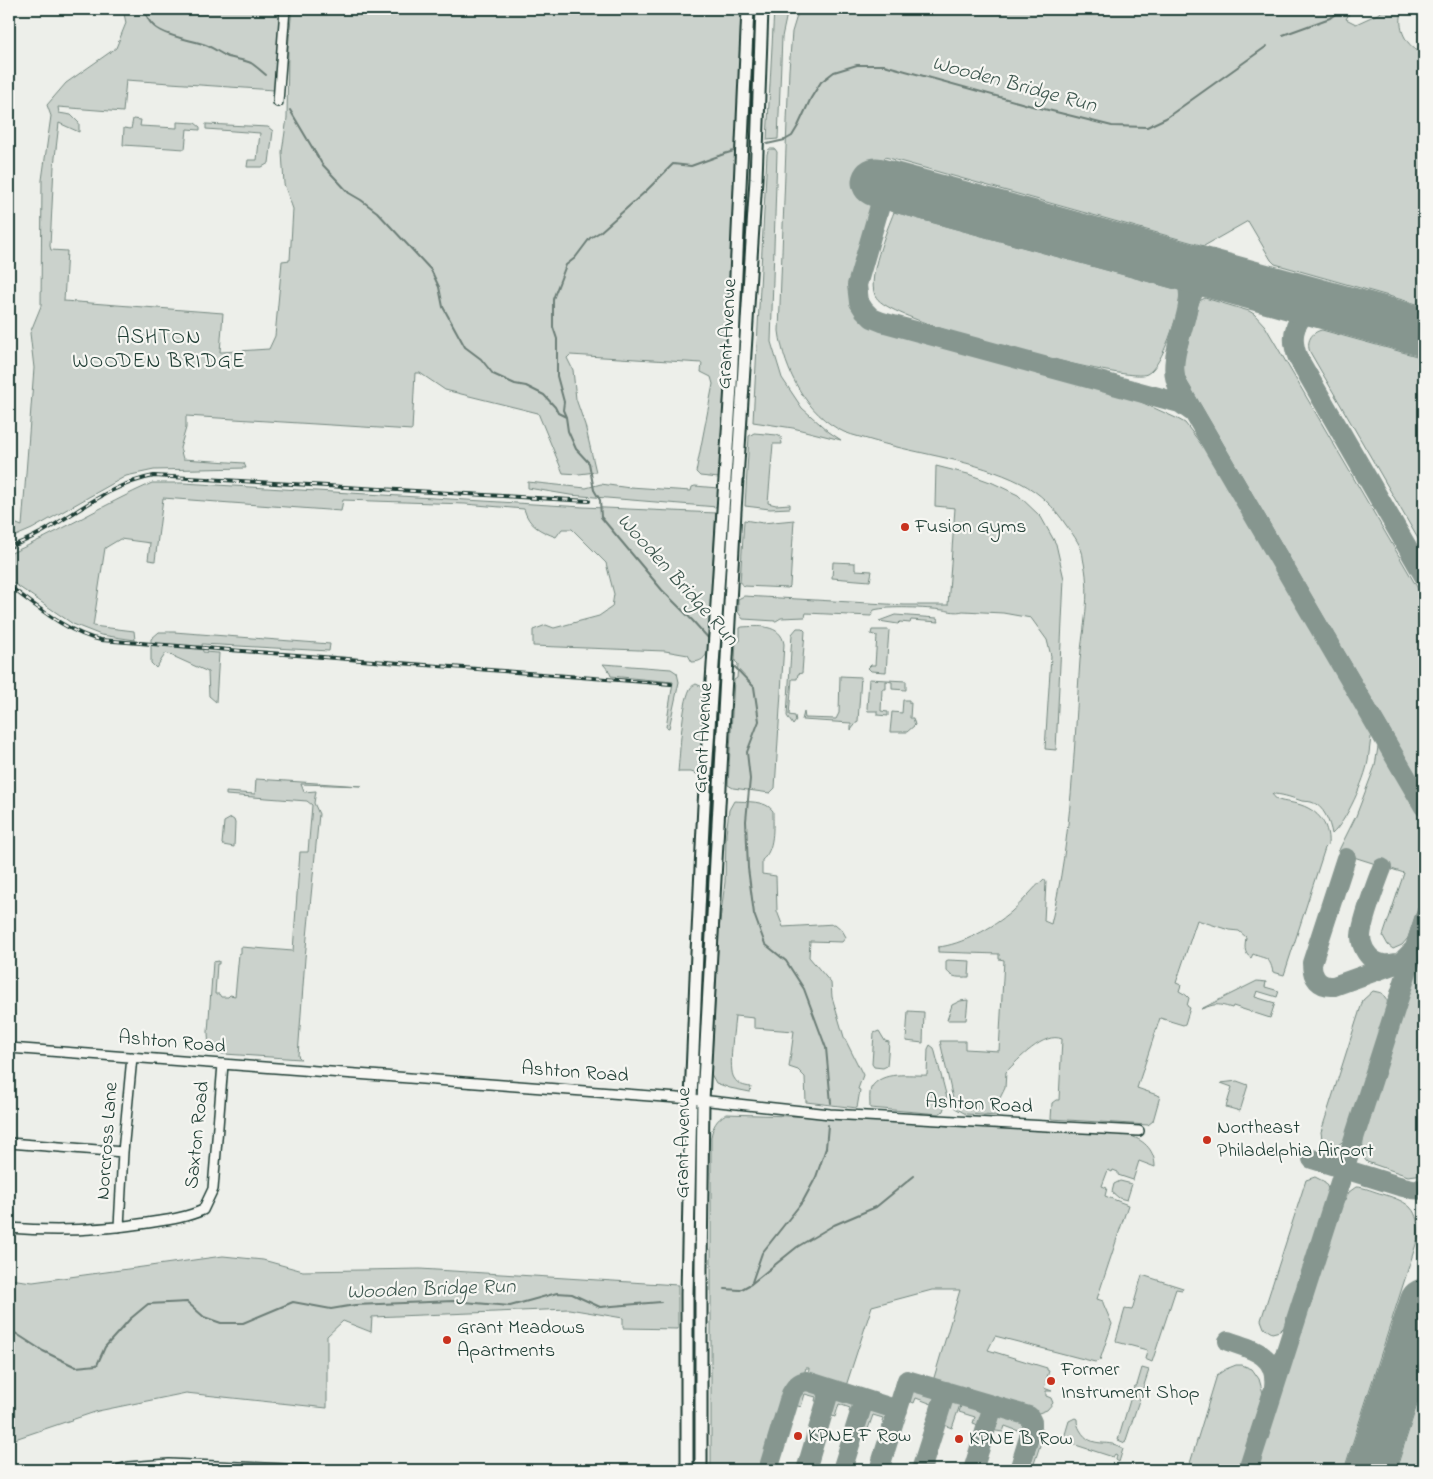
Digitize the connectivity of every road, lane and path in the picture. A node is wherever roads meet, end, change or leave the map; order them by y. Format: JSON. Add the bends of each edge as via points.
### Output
{"nodes":[{"id":1,"x":285,"y":9,"type":"edge"},
{"id":2,"x":748,"y":9,"type":"edge"},
{"id":3,"x":762,"y":9,"type":"edge"},
{"id":4,"x":278,"y":102,"type":"dead end"},
{"id":5,"x":721,"y":530,"type":"junction"},
{"id":6,"x":731,"y":590,"type":"junction"},
{"id":7,"x":701,"y":868,"type":"junction"},
{"id":8,"x":716,"y":869,"type":"junction"},
{"id":9,"x":9,"y":1048,"type":"edge"},
{"id":10,"x":132,"y":1057,"type":"junction"},
{"id":11,"x":223,"y":1064,"type":"junction"},
{"id":12,"x":697,"y":1100,"type":"junction"},
{"id":13,"x":1140,"y":1131,"type":"dead end"},
{"id":14,"x":9,"y":1143,"type":"edge"},
{"id":15,"x":123,"y":1152,"type":"junction"},
{"id":16,"x":119,"y":1227,"type":"junction"},
{"id":17,"x":9,"y":1228,"type":"edge"},
{"id":18,"x":688,"y":1268,"type":"junction"},
{"id":19,"x":700,"y":1268,"type":"junction"},
{"id":20,"x":169,"y":1467,"type":"edge"},
{"id":21,"x":251,"y":1469,"type":"edge"},
{"id":22,"x":117,"y":1470,"type":"edge"},
{"id":23,"x":311,"y":1470,"type":"edge"},
{"id":24,"x":687,"y":1470,"type":"edge"},
{"id":25,"x":701,"y":1470,"type":"edge"}],
"edges":[{"from":1,"to":4,"type":"street"},
{"from":2,"to":5,"type":"main road","name":"Grant Avenue","via":[[731,386]]},
{"from":3,"to":6,"type":"main road","name":"Grant Avenue","via":[[756,189]]},
{"from":5,"to":6,"type":"main road","via":[[728,554],[727,585]]},
{"from":5,"to":7,"type":"main road","name":"Grant Avenue"},
{"from":6,"to":8,"type":"main road","name":"Grant Avenue"},
{"from":7,"to":8,"type":"main road"},
{"from":7,"to":12,"type":"main road","name":"Grant Avenue"},
{"from":8,"to":12,"type":"main road","name":"Grant Avenue"},
{"from":9,"to":10,"type":"street","name":"Ashton Road"},
{"from":10,"to":11,"type":"street","name":"Ashton Road"},
{"from":10,"to":15,"type":"street","name":"Norcross Lane"},
{"from":11,"to":12,"type":"street","name":"Ashton Road"},
{"from":11,"to":16,"type":"street","name":"Saxton Road","via":[[213,1188],[203,1210],[183,1217]]},
{"from":12,"to":13,"type":"street","name":"Ashton Road","via":[[830,1114]]},
{"from":12,"to":18,"type":"main road","name":"Grant Avenue"},
{"from":12,"to":19,"type":"main road","name":"Grant Avenue"},
{"from":14,"to":15,"type":"street"},
{"from":15,"to":16,"type":"street","name":"Norcross Lane"},
{"from":16,"to":17,"type":"street"},
{"from":18,"to":19,"type":"main road"},
{"from":18,"to":24,"type":"main road","name":"Grant Avenue"},
{"from":19,"to":25,"type":"main road","name":"Grant Avenue"},
{"from":20,"to":21,"type":"street"},
{"from":20,"to":22,"type":"street"},
{"from":21,"to":23,"type":"street"}]}
